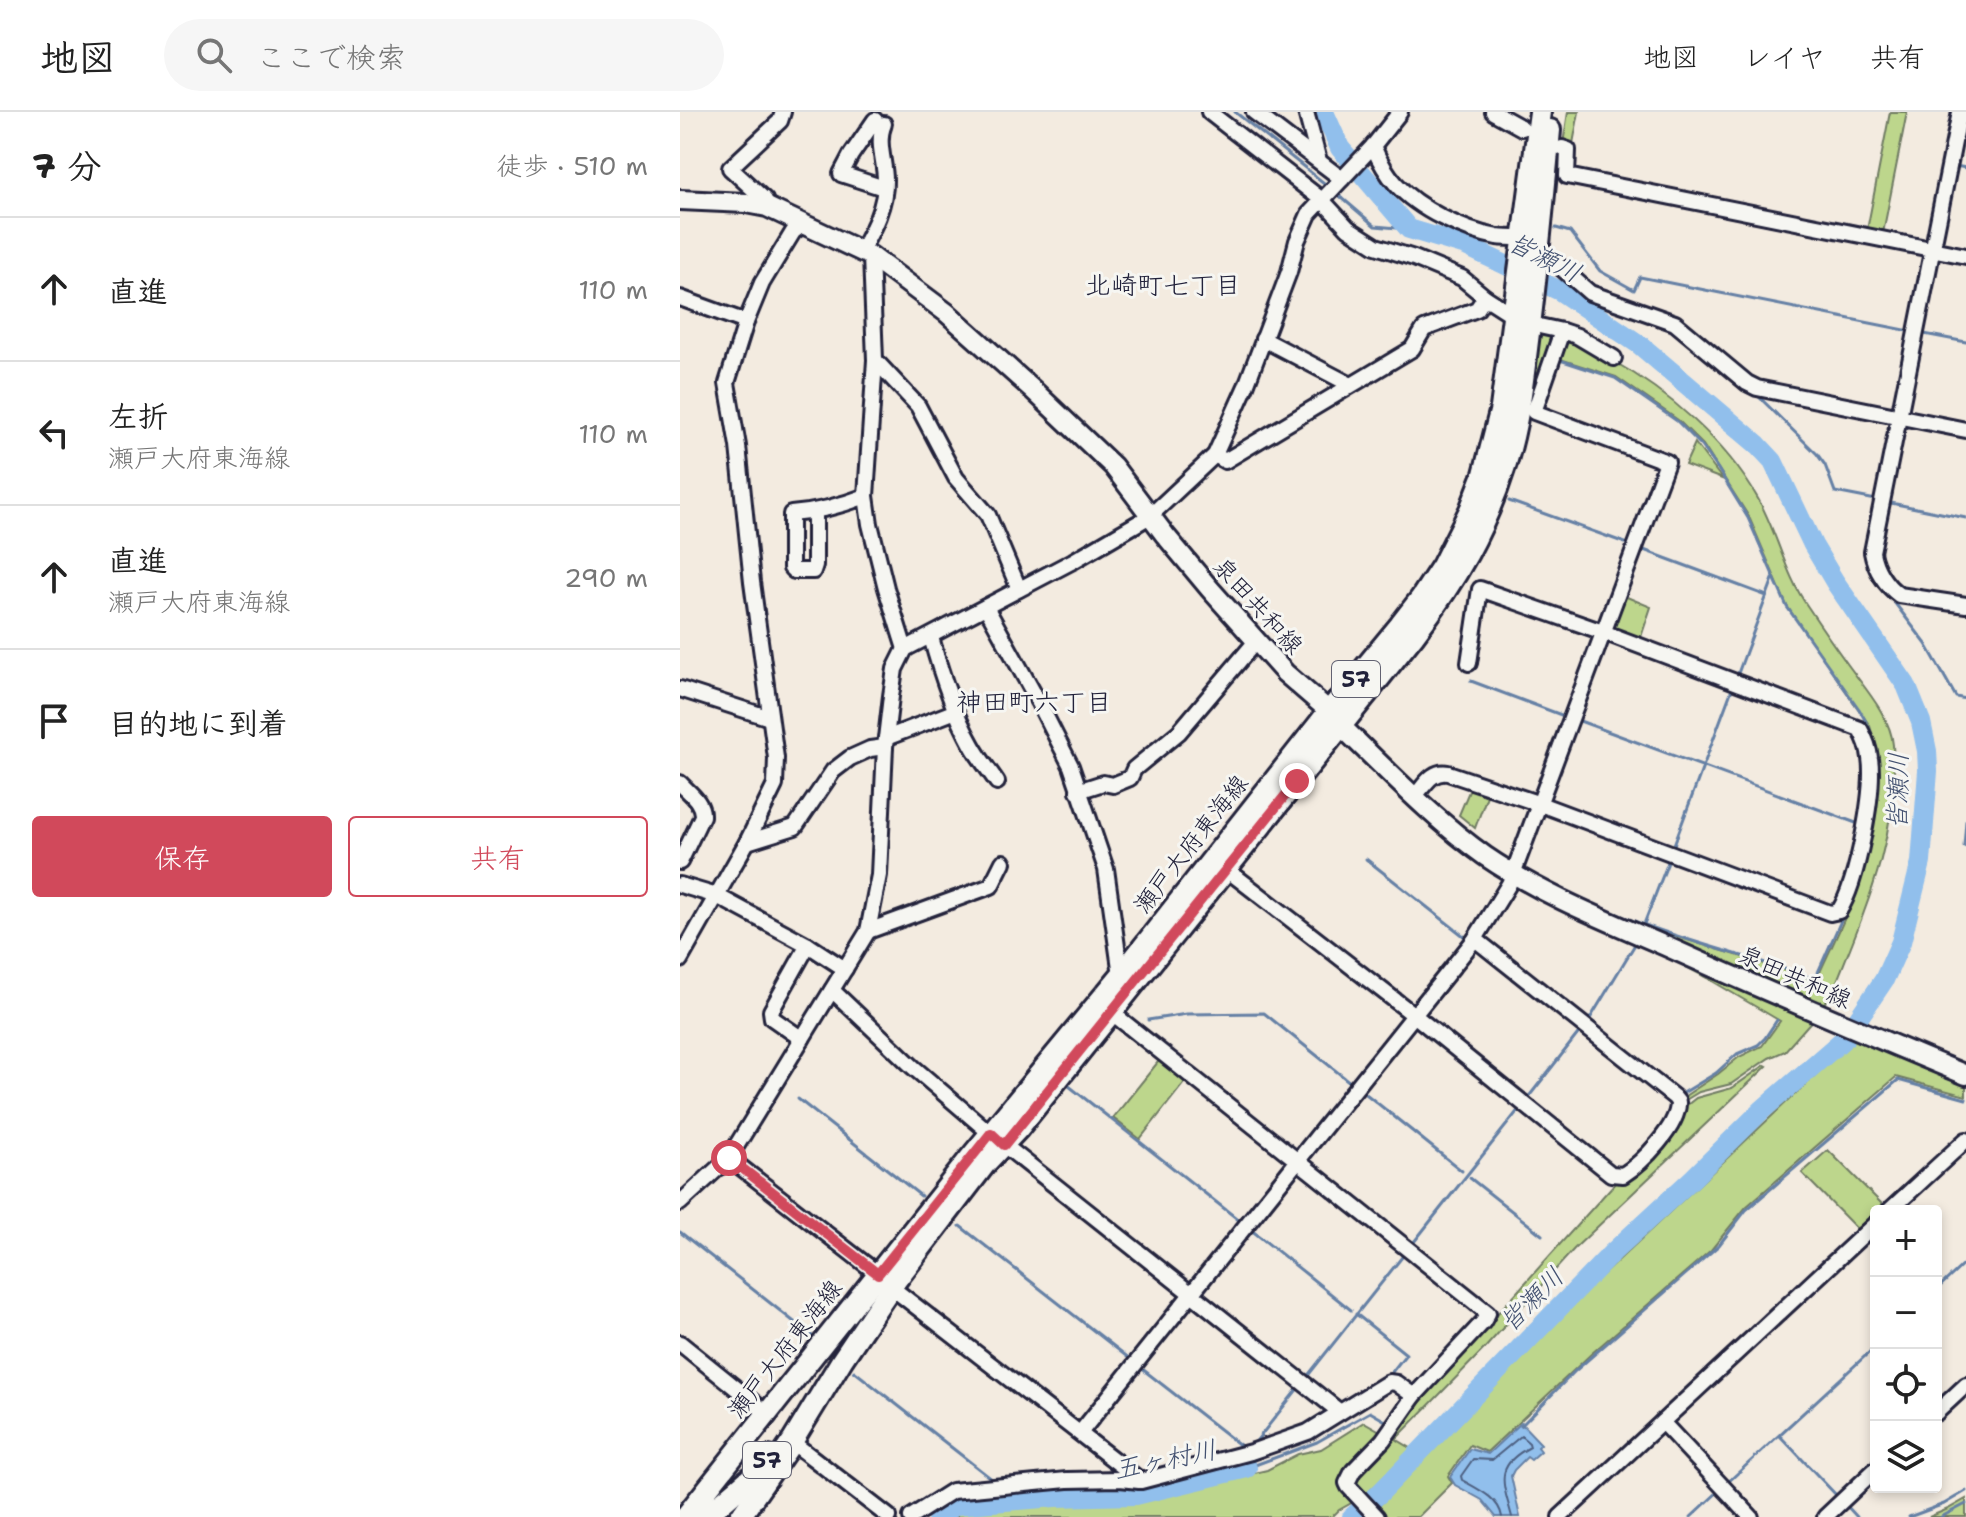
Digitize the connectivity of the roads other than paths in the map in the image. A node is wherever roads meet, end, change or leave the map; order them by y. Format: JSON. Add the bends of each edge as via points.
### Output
{"nodes":[{"id":1,"x":783,"y":112,"type":"edge"},
{"id":2,"x":1209,"y":112,"type":"edge"},
{"id":3,"x":1254,"y":112,"type":"edge"},
{"id":4,"x":1306,"y":112,"type":"edge"},
{"id":5,"x":1400,"y":112,"type":"edge"},
{"id":6,"x":1493,"y":112,"type":"edge"},
{"id":7,"x":1540,"y":112,"type":"edge"},
{"id":8,"x":1553,"y":112,"type":"edge"},
{"id":9,"x":1960,"y":112,"type":"edge"},
{"id":10,"x":880,"y":117,"type":"edge"},
{"id":11,"x":1522,"y":128,"type":"dead end"},
{"id":12,"x":1562,"y":148,"type":"dead end"},
{"id":13,"x":1369,"y":150,"type":"junction"},
{"id":14,"x":1319,"y":161,"type":"junction"},
{"id":15,"x":1341,"y":180,"type":"junction"},
{"id":16,"x":884,"y":188,"type":"junction"},
{"id":17,"x":1324,"y":199,"type":"junction"},
{"id":18,"x":680,"y":200,"type":"edge"},
{"id":19,"x":767,"y":207,"type":"junction"},
{"id":20,"x":802,"y":225,"type":"junction"},
{"id":21,"x":1933,"y":249,"type":"junction"},
{"id":22,"x":1530,"y":250,"type":"junction"},
{"id":23,"x":866,"y":254,"type":"junction"},
{"id":24,"x":1966,"y":256,"type":"edge"},
{"id":25,"x":1485,"y":297,"type":"junction"},
{"id":26,"x":680,"y":298,"type":"edge"},
{"id":27,"x":1522,"y":316,"type":"junction"},
{"id":28,"x":746,"y":322,"type":"junction"},
{"id":29,"x":1562,"y":331,"type":"junction"},
{"id":30,"x":1263,"y":339,"type":"junction"},
{"id":31,"x":1614,"y":358,"type":"dead end"},
{"id":32,"x":875,"y":360,"type":"junction"},
{"id":33,"x":1351,"y":385,"type":"junction"},
{"id":34,"x":1898,"y":417,"type":"junction"},
{"id":35,"x":1966,"y":430,"type":"edge"},
{"id":36,"x":1215,"y":455,"type":"junction"},
{"id":37,"x":866,"y":496,"type":"junction"},
{"id":38,"x":815,"y":513,"type":"dead end"},
{"id":39,"x":1150,"y":516,"type":"junction"},
{"id":40,"x":1019,"y":589,"type":"junction"},
{"id":41,"x":1966,"y":605,"type":"edge"},
{"id":42,"x":986,"y":607,"type":"junction"},
{"id":43,"x":1603,"y":632,"type":"junction"},
{"id":44,"x":931,"y":637,"type":"junction"},
{"id":45,"x":1257,"y":640,"type":"junction"},
{"id":46,"x":905,"y":649,"type":"junction"},
{"id":47,"x":1469,"y":663,"type":"dead end"},
{"id":48,"x":680,"y":689,"type":"edge"},
{"id":49,"x":956,"y":711,"type":"junction"},
{"id":50,"x":770,"y":718,"type":"junction"},
{"id":51,"x":1335,"y":719,"type":"junction"},
{"id":52,"x":886,"y":743,"type":"junction"},
{"id":53,"x":997,"y":782,"type":"dead end"},
{"id":54,"x":680,"y":783,"type":"edge"},
{"id":55,"x":1078,"y":791,"type":"junction"},
{"id":56,"x":1415,"y":796,"type":"junction"},
{"id":57,"x":1540,"y":804,"type":"junction"},
{"id":58,"x":747,"y":842,"type":"junction"},
{"id":59,"x":680,"y":862,"type":"edge"},
{"id":60,"x":1003,"y":862,"type":"dead end"},
{"id":61,"x":1226,"y":869,"type":"junction"},
{"id":62,"x":1513,"y":874,"type":"junction"},
{"id":63,"x":680,"y":885,"type":"edge"},
{"id":64,"x":717,"y":896,"type":"junction"},
{"id":65,"x":868,"y":931,"type":"junction"},
{"id":66,"x":1475,"y":939,"type":"junction"},
{"id":67,"x":685,"y":940,"type":"edge"},
{"id":68,"x":808,"y":945,"type":"junction"},
{"id":69,"x":680,"y":960,"type":"edge"},
{"id":70,"x":845,"y":969,"type":"junction"},
{"id":71,"x":1121,"y":975,"type":"junction"},
{"id":72,"x":832,"y":990,"type":"junction"},
{"id":73,"x":1111,"y":1012,"type":"junction"},
{"id":74,"x":1414,"y":1015,"type":"junction"},
{"id":75,"x":802,"y":1039,"type":"junction"},
{"id":76,"x":1966,"y":1075,"type":"edge"},
{"id":77,"x":998,"y":1139,"type":"junction"},
{"id":78,"x":1966,"y":1140,"type":"edge"},
{"id":79,"x":729,"y":1158,"type":"junction"},
{"id":80,"x":1297,"y":1160,"type":"junction"},
{"id":81,"x":680,"y":1203,"type":"edge"},
{"id":82,"x":1896,"y":1205,"type":"edge"},
{"id":83,"x":1870,"y":1229,"type":"edge"},
{"id":84,"x":884,"y":1280,"type":"junction"},
{"id":85,"x":1191,"y":1293,"type":"junction"},
{"id":86,"x":680,"y":1343,"type":"edge"},
{"id":87,"x":1966,"y":1385,"type":"edge"},
{"id":88,"x":820,"y":1396,"type":"junction"},
{"id":89,"x":1414,"y":1396,"type":"junction"},
{"id":90,"x":1942,"y":1407,"type":"edge"},
{"id":91,"x":1340,"y":1412,"type":"junction"},
{"id":92,"x":768,"y":1414,"type":"junction"},
{"id":93,"x":1662,"y":1422,"type":"junction"},
{"id":94,"x":1080,"y":1433,"type":"junction"},
{"id":95,"x":792,"y":1442,"type":"junction"},
{"id":96,"x":1870,"y":1475,"type":"edge"},
{"id":97,"x":1141,"y":1481,"type":"junction"},
{"id":98,"x":685,"y":1517,"type":"edge"},
{"id":99,"x":705,"y":1517,"type":"edge"},
{"id":100,"x":740,"y":1517,"type":"edge"},
{"id":101,"x":889,"y":1517,"type":"edge"},
{"id":102,"x":911,"y":1517,"type":"edge"},
{"id":103,"x":1377,"y":1517,"type":"edge"},
{"id":104,"x":1560,"y":1517,"type":"edge"},
{"id":105,"x":1751,"y":1517,"type":"edge"},
{"id":106,"x":1825,"y":1517,"type":"edge"}],
"edges":[{"from":1,"to":19,"type":"street","via":[[780,121],[730,168]]},
{"from":2,"to":17,"type":"street"},
{"from":3,"to":14,"type":"street"},
{"from":4,"to":14,"type":"street"},
{"from":5,"to":13,"type":"street"},
{"from":6,"to":11,"type":"street"},
{"from":7,"to":22,"type":"main road","name":"瀬戸大府東海線","number":"57"},
{"from":8,"to":22,"type":"main road","name":"瀬戸大府東海線","number":"57"},
{"from":9,"to":21,"type":"street"},
{"from":10,"to":16,"type":"street"},
{"from":10,"to":16,"type":"street","via":[[841,174]]},
{"from":12,"to":21,"type":"street","via":[[1568,150],[1567,176]]},
{"from":13,"to":15,"type":"street"},
{"from":13,"to":22,"type":"street","via":[[1397,186],[1425,209]]},
{"from":14,"to":15,"type":"street"},
{"from":15,"to":17,"type":"street"},
{"from":16,"to":23,"type":"street"},
{"from":17,"to":25,"type":"street","via":[[1348,228],[1376,246],[1462,278]]},
{"from":17,"to":30,"type":"street","via":[[1309,214],[1297,241]]},
{"from":18,"to":19,"type":"main road","name":"泉田共和線"},
{"from":19,"to":20,"type":"main road","name":"泉田共和線"},
{"from":20,"to":23,"type":"main road","name":"泉田共和線"},
{"from":20,"to":28,"type":"street","via":[[762,283]]},
{"from":21,"to":24,"type":"street"},
{"from":21,"to":34,"type":"street"},
{"from":22,"to":27,"type":"main road","name":"瀬戸大府東海線","number":"57"},
{"from":22,"to":34,"type":"street","via":[[1551,259],[1590,293],[1675,323],[1757,388]]},
{"from":23,"to":32,"type":"street"},
{"from":23,"to":39,"type":"main road","name":"泉田共和線","via":[[947,313],[1031,388],[1113,466]]},
{"from":25,"to":27,"type":"street"},
{"from":25,"to":33,"type":"street","via":[[1477,309],[1424,329],[1412,349]]},
{"from":26,"to":28,"type":"street"},
{"from":27,"to":29,"type":"street"},
{"from":27,"to":51,"type":"main road","name":"瀬戸大府東海線","number":"57","via":[[1493,444],[1465,520],[1442,566]]},
{"from":28,"to":50,"type":"street","via":[[727,383]]},
{"from":29,"to":31,"type":"street"},
{"from":29,"to":43,"type":"street","via":[[1534,412],[1667,462]]},
{"from":30,"to":33,"type":"street"},
{"from":30,"to":36,"type":"street"},
{"from":32,"to":37,"type":"street"},
{"from":32,"to":40,"type":"street","via":[[918,406],[956,478],[988,515]]},
{"from":33,"to":36,"type":"street","via":[[1225,461]]},
{"from":34,"to":35,"type":"street"},
{"from":34,"to":41,"type":"street","via":[[1874,562],[1899,595]]},
{"from":36,"to":39,"type":"street"},
{"from":37,"to":38,"type":"street"},
{"from":37,"to":46,"type":"street"},
{"from":39,"to":40,"type":"street"},
{"from":39,"to":45,"type":"main road","name":"泉田共和線"},
{"from":40,"to":42,"type":"street"},
{"from":42,"to":44,"type":"street"},
{"from":42,"to":55,"type":"street","via":[[1065,753]]},
{"from":43,"to":47,"type":"street","via":[[1480,589]]},
{"from":43,"to":57,"type":"street"},
{"from":43,"to":57,"type":"street","via":[[1860,729],[1868,743],[1871,780],[1858,858],[1844,903],[1830,913]]},
{"from":44,"to":46,"type":"street"},
{"from":44,"to":49,"type":"street"},
{"from":45,"to":51,"type":"main road","name":"泉田共和線"},
{"from":45,"to":55,"type":"street","via":[[1179,732],[1130,778]]},
{"from":46,"to":52,"type":"street","via":[[895,669]]},
{"from":48,"to":50,"type":"street"},
{"from":49,"to":52,"type":"street"},
{"from":49,"to":53,"type":"street"},
{"from":50,"to":58,"type":"street","via":[[775,785]]},
{"from":51,"to":56,"type":"main road","name":"泉田共和線"},
{"from":51,"to":61,"type":"main road","name":"瀬戸大府東海線","number":"57"},
{"from":51,"to":71,"type":"main road","name":"瀬戸大府東海線","number":"57"},
{"from":52,"to":58,"type":"street","via":[[833,771],[795,827]]},
{"from":52,"to":65,"type":"street","via":[[879,875]]},
{"from":54,"to":59,"type":"street","via":[[699,803],[702,816]]},
{"from":55,"to":71,"type":"street","via":[[1106,869]]},
{"from":56,"to":57,"type":"street","via":[[1440,771]]},
{"from":56,"to":62,"type":"main road","name":"泉田共和線"},
{"from":57,"to":62,"type":"street"},
{"from":58,"to":64,"type":"street"},
{"from":60,"to":65,"type":"street","via":[[991,886]]},
{"from":61,"to":73,"type":"main road","name":"瀬戸大府東海線","number":"57"},
{"from":61,"to":74,"type":"street"},
{"from":62,"to":66,"type":"street"},
{"from":62,"to":76,"type":"main road","name":"泉田共和線"},
{"from":63,"to":64,"type":"street"},
{"from":64,"to":67,"type":"street"},
{"from":64,"to":68,"type":"street"},
{"from":65,"to":70,"type":"street"},
{"from":66,"to":74,"type":"street"},
{"from":66,"to":74,"type":"street","via":[[1674,1097],[1677,1114],[1655,1146],[1623,1175],[1611,1174]]},
{"from":67,"to":69,"type":"street"},
{"from":68,"to":70,"type":"street"},
{"from":68,"to":75,"type":"street","via":[[771,1011],[772,1018]]},
{"from":70,"to":72,"type":"street"},
{"from":71,"to":77,"type":"main road","name":"瀬戸大府東海線","number":"57"},
{"from":72,"to":75,"type":"street"},
{"from":72,"to":77,"type":"street"},
{"from":73,"to":77,"type":"main road","name":"瀬戸大府東海線","number":"57"},
{"from":73,"to":80,"type":"street"},
{"from":74,"to":80,"type":"street"},
{"from":75,"to":79,"type":"street"},
{"from":77,"to":84,"type":"main road","name":"瀬戸大府東海線","number":"57"},
{"from":77,"to":85,"type":"street"},
{"from":78,"to":82,"type":"street"},
{"from":79,"to":81,"type":"street"},
{"from":79,"to":84,"type":"street"},
{"from":80,"to":85,"type":"street"},
{"from":80,"to":89,"type":"street","via":[[1488,1313]]},
{"from":83,"to":93,"type":"street"},
{"from":84,"to":88,"type":"main road","name":"瀬戸大府東海線","number":"57"},
{"from":84,"to":92,"type":"main road","name":"瀬戸大府東海線","number":"57"},
{"from":84,"to":94,"type":"street"},
{"from":85,"to":91,"type":"street"},
{"from":85,"to":94,"type":"street"},
{"from":86,"to":92,"type":"street"},
{"from":87,"to":90,"type":"street"},
{"from":88,"to":95,"type":"main road","name":"瀬戸大府東海線","number":"57"},
{"from":88,"to":99,"type":"main road","number":"57","via":[[799,1415],[757,1472]]},
{"from":89,"to":91,"type":"street","via":[[1389,1382]]},
{"from":89,"to":103,"type":"street","via":[[1347,1483]]},
{"from":91,"to":97,"type":"street","via":[[1308,1432],[1248,1453]]},
{"from":92,"to":98,"type":"main road","name":"瀬戸大府東海線","number":"57"},
{"from":93,"to":104,"type":"street"},
{"from":93,"to":105,"type":"street"},
{"from":94,"to":97,"type":"street"},
{"from":95,"to":100,"type":"main road","name":"瀬戸大府東海線","number":"57"},
{"from":95,"to":101,"type":"street"},
{"from":96,"to":106,"type":"street"},
{"from":97,"to":102,"type":"street","via":[[1067,1480],[952,1491]]}]}
